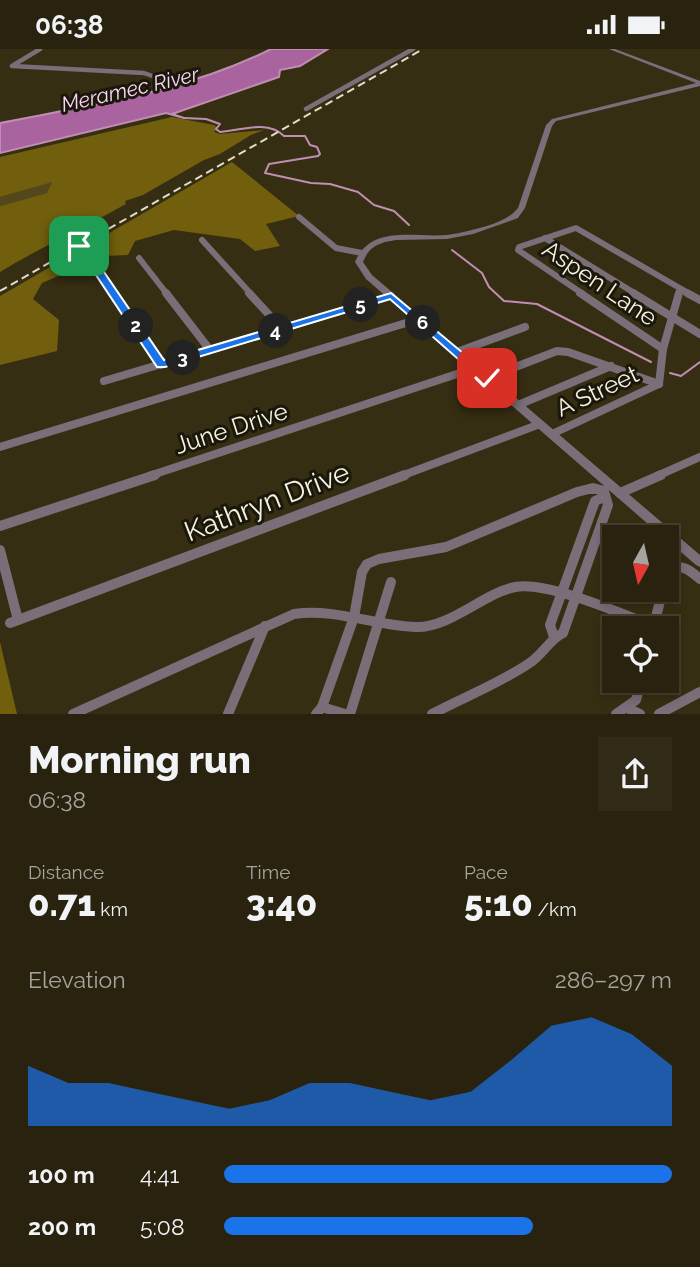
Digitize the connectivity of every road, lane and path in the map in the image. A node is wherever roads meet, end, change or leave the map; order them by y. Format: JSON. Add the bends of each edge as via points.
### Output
{"nodes":[{"id":1,"x":40,"y":49,"type":"edge"},
{"id":2,"x":413,"y":49,"type":"edge"},
{"id":3,"x":611,"y":49,"type":"edge"},
{"id":4,"x":67,"y":70,"type":"junction"},
{"id":5,"x":155,"y":77,"type":"dead end"},
{"id":6,"x":56,"y":78,"type":"dead end"},
{"id":7,"x":700,"y":84,"type":"edge"},
{"id":8,"x":306,"y":109,"type":"dead end"},
{"id":9,"x":299,"y":217,"type":"dead end"},
{"id":10,"x":545,"y":237,"type":"junction"},
{"id":11,"x":202,"y":240,"type":"dead end"},
{"id":12,"x":75,"y":245,"type":"dead end"},
{"id":13,"x":362,"y":253,"type":"junction"},
{"id":14,"x":139,"y":258,"type":"dead end"},
{"id":15,"x":680,"y":289,"type":"junction"},
{"id":16,"x":391,"y":296,"type":"junction"},
{"id":17,"x":700,"y":300,"type":"edge"},
{"id":18,"x":672,"y":317,"type":"junction"},
{"id":19,"x":419,"y":319,"type":"junction"},
{"id":20,"x":525,"y":327,"type":"dead end"},
{"id":21,"x":282,"y":329,"type":"junction"},
{"id":22,"x":700,"y":334,"type":"edge"},
{"id":23,"x":663,"y":349,"type":"junction"},
{"id":24,"x":210,"y":350,"type":"junction"},
{"id":25,"x":457,"y":352,"type":"junction"},
{"id":26,"x":161,"y":365,"type":"junction"},
{"id":27,"x":611,"y":366,"type":"junction"},
{"id":28,"x":475,"y":368,"type":"junction"},
{"id":29,"x":487,"y":378,"type":"junction"},
{"id":30,"x":104,"y":381,"type":"dead end"},
{"id":31,"x":659,"y":384,"type":"junction"},
{"id":32,"x":518,"y":405,"type":"junction"},
{"id":33,"x":540,"y":424,"type":"junction"},
{"id":34,"x":552,"y":434,"type":"junction"},
{"id":35,"x":0,"y":447,"type":"edge"},
{"id":36,"x":700,"y":457,"type":"edge"},
{"id":37,"x":610,"y":492,"type":"junction"},
{"id":38,"x":0,"y":526,"type":"edge"},
{"id":39,"x":0,"y":550,"type":"edge"},
{"id":40,"x":700,"y":562,"type":"edge"},
{"id":41,"x":679,"y":566,"type":"edge"},
{"id":42,"x":700,"y":579,"type":"edge"},
{"id":43,"x":391,"y":582,"type":"dead end"},
{"id":44,"x":561,"y":594,"type":"junction"},
{"id":45,"x":576,"y":599,"type":"junction"},
{"id":46,"x":623,"y":616,"type":"edge"},
{"id":47,"x":354,"y":617,"type":"junction"},
{"id":48,"x":377,"y":621,"type":"junction"},
{"id":49,"x":265,"y":625,"type":"junction"},
{"id":50,"x":554,"y":637,"type":"junction"},
{"id":51,"x":700,"y":692,"type":"edge"},
{"id":52,"x":637,"y":693,"type":"edge"},
{"id":53,"x":319,"y":710,"type":"edge"},
{"id":54,"x":621,"y":711,"type":"edge"},
{"id":55,"x":73,"y":714,"type":"edge"},
{"id":56,"x":228,"y":714,"type":"edge"},
{"id":57,"x":348,"y":714,"type":"edge"},
{"id":58,"x":432,"y":714,"type":"edge"},
{"id":59,"x":640,"y":714,"type":"edge"},
{"id":60,"x":659,"y":714,"type":"edge"}],
"edges":[{"from":1,"to":4,"type":"street","via":[[12,66]]},
{"from":2,"to":8,"type":"street"},
{"from":3,"to":7,"type":"street"},
{"from":4,"to":5,"type":"street"},
{"from":4,"to":6,"type":"street"},
{"from":7,"to":13,"type":"street","via":[[554,120],[548,125],[524,209],[511,219],[447,237],[387,239]]},
{"from":9,"to":13,"type":"street","via":[[336,248]]},
{"from":10,"to":15,"type":"street","via":[[576,228]]},
{"from":10,"to":18,"type":"street"},
{"from":10,"to":23,"type":"street","name":"Aspen Lane","via":[[518,250]]},
{"from":11,"to":21,"type":"street"},
{"from":12,"to":26,"type":"street","via":[[84,249]]},
{"from":13,"to":16,"type":"street","via":[[362,269]]},
{"from":14,"to":24,"type":"street"},
{"from":15,"to":17,"type":"street"},
{"from":15,"to":18,"type":"street"},
{"from":16,"to":19,"type":"street"},
{"from":16,"to":21,"type":"street"},
{"from":18,"to":22,"type":"street"},
{"from":18,"to":23,"type":"street"},
{"from":19,"to":25,"type":"street"},
{"from":19,"to":35,"type":"street"},
{"from":20,"to":25,"type":"street"},
{"from":21,"to":24,"type":"street"},
{"from":23,"to":31,"type":"street"},
{"from":24,"to":26,"type":"street"},
{"from":25,"to":28,"type":"street"},
{"from":26,"to":30,"type":"street"},
{"from":27,"to":29,"type":"street","via":[[557,351]]},
{"from":27,"to":31,"type":"street"},
{"from":27,"to":32,"type":"street"},
{"from":28,"to":29,"type":"street"},
{"from":28,"to":38,"type":"street","name":"June Drive"},
{"from":29,"to":32,"type":"street"},
{"from":31,"to":34,"type":"street","name":"A Street"},
{"from":32,"to":33,"type":"street"},
{"from":33,"to":34,"type":"street"},
{"from":33,"to":39,"type":"street","name":"Kathryn Drive","via":[[14,622]]},
{"from":34,"to":37,"type":"street"},
{"from":36,"to":37,"type":"street"},
{"from":37,"to":40,"type":"street"},
{"from":37,"to":44,"type":"street","via":[[595,501]]},
{"from":37,"to":45,"type":"street"},
{"from":37,"to":47,"type":"street","via":[[583,490],[451,545],[367,564]]},
{"from":41,"to":42,"type":"street"},
{"from":43,"to":48,"type":"street"},
{"from":44,"to":45,"type":"street"},
{"from":44,"to":48,"type":"street","via":[[522,586],[425,626]]},
{"from":44,"to":50,"type":"street","via":[[550,625]]},
{"from":45,"to":46,"type":"street"},
{"from":45,"to":50,"type":"street","via":[[565,630]]},
{"from":47,"to":48,"type":"street"},
{"from":47,"to":49,"type":"street","via":[[308,611]]},
{"from":47,"to":53,"type":"street"},
{"from":48,"to":57,"type":"street"},
{"from":49,"to":55,"type":"street"},
{"from":49,"to":56,"type":"street"},
{"from":50,"to":58,"type":"street","via":[[530,663]]},
{"from":51,"to":60,"type":"street"},
{"from":52,"to":54,"type":"street"},
{"from":53,"to":57,"type":"street"},
{"from":54,"to":59,"type":"street"}]}
